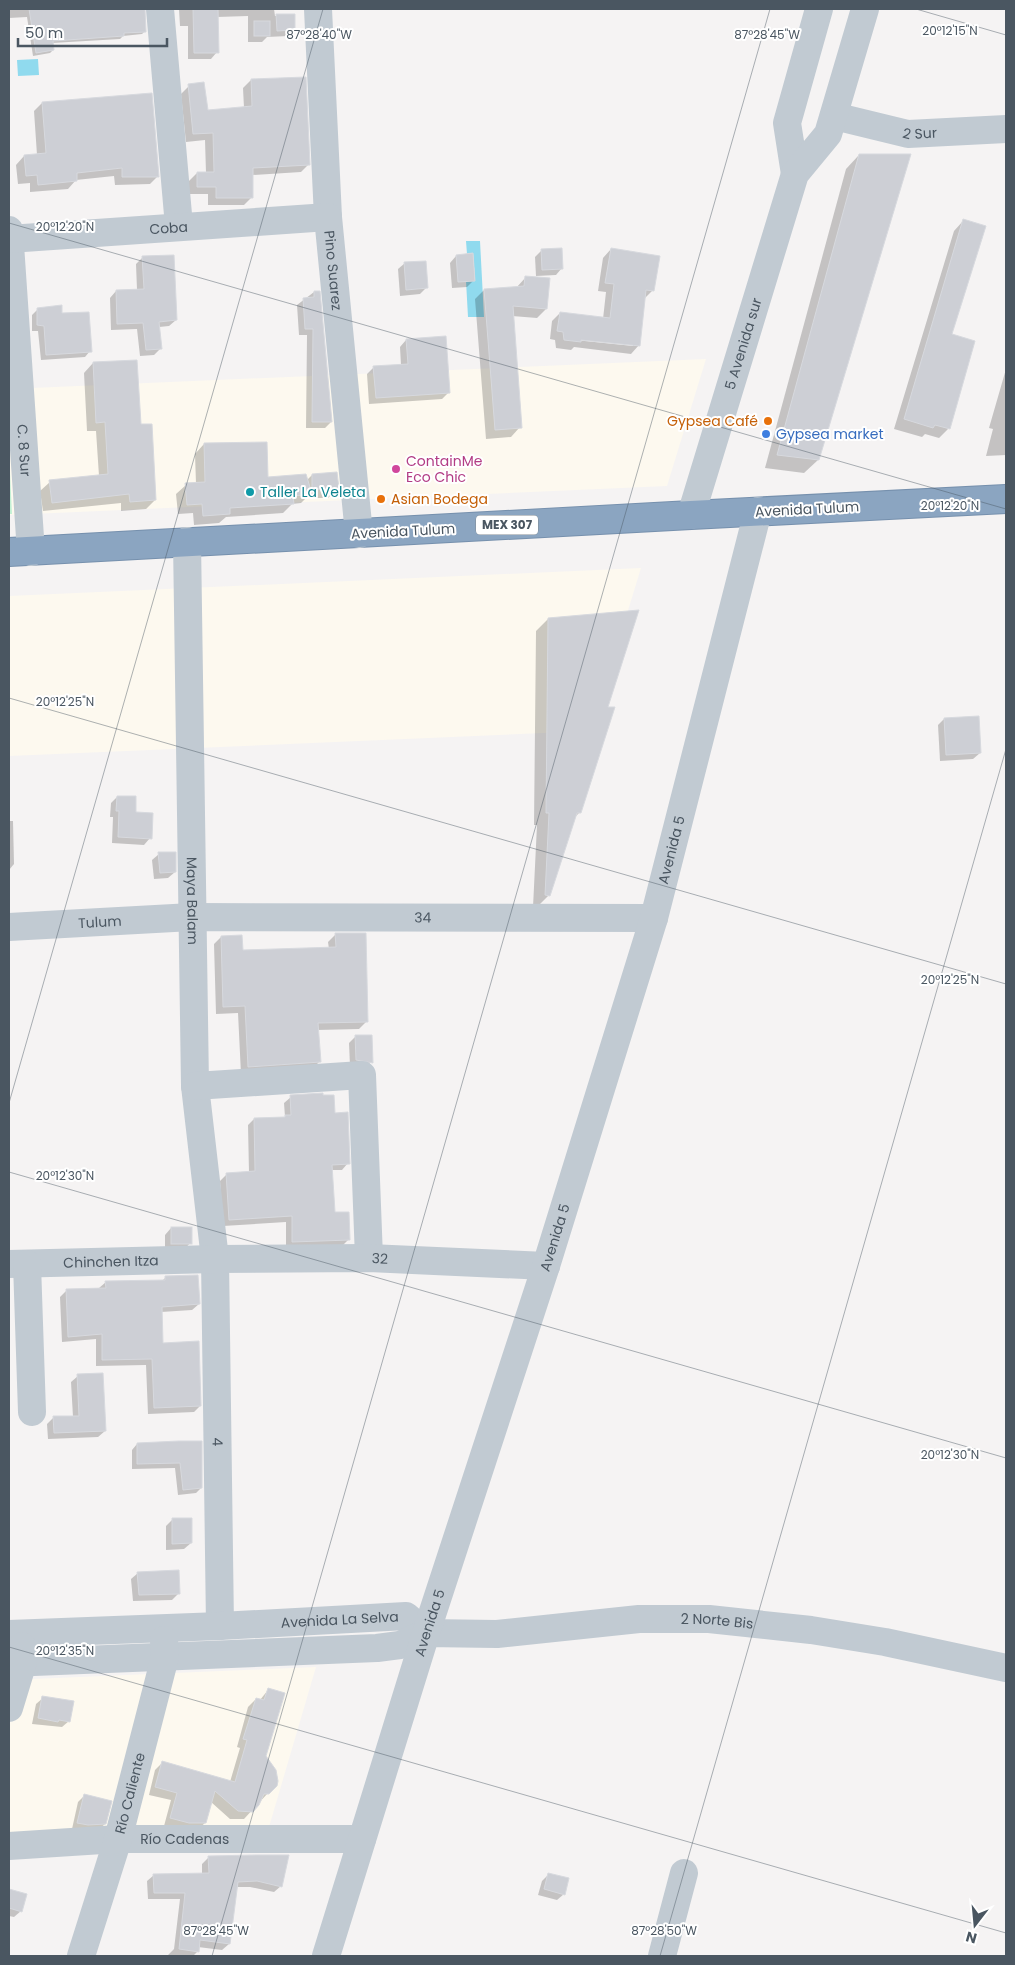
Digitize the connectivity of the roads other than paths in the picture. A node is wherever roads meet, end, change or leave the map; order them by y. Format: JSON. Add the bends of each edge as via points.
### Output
{"nodes":[{"id":1,"x":160,"y":9,"type":"edge"},
{"id":2,"x":318,"y":9,"type":"edge"},
{"id":3,"x":819,"y":9,"type":"edge"},
{"id":4,"x":865,"y":9,"type":"edge"},
{"id":5,"x":834,"y":116,"type":"junction"},
{"id":6,"x":1006,"y":129,"type":"edge"},
{"id":7,"x":795,"y":174,"type":"junction"},
{"id":8,"x":328,"y":217,"type":"junction"},
{"id":9,"x":179,"y":226,"type":"junction"},
{"id":10,"x":9,"y":236,"type":"edge"},
{"id":11,"x":1006,"y":499,"type":"edge"},
{"id":12,"x":758,"y":511,"type":"junction"},
{"id":13,"x":691,"y":514,"type":"junction"},
{"id":14,"x":360,"y":534,"type":"junction"},
{"id":15,"x":187,"y":542,"type":"junction"},
{"id":16,"x":20,"y":552,"type":"edge"},
{"id":17,"x":192,"y":918,"type":"junction"},
{"id":18,"x":654,"y":918,"type":"junction"},
{"id":19,"x":9,"y":926,"type":"edge"},
{"id":20,"x":195,"y":1086,"type":"junction"},
{"id":21,"x":369,"y":1258,"type":"junction"},
{"id":22,"x":215,"y":1259,"type":"junction"},
{"id":23,"x":18,"y":1264,"type":"edge"},
{"id":24,"x":546,"y":1266,"type":"junction"},
{"id":25,"x":32,"y":1412,"type":"dead end"},
{"id":26,"x":220,"y":1626,"type":"junction"},
{"id":27,"x":164,"y":1628,"type":"junction"},
{"id":28,"x":426,"y":1632,"type":"junction"},
{"id":29,"x":15,"y":1634,"type":"edge"},
{"id":30,"x":165,"y":1656,"type":"junction"},
{"id":31,"x":16,"y":1663,"type":"edge"},
{"id":32,"x":1006,"y":1668,"type":"edge"},
{"id":33,"x":9,"y":1708,"type":"edge"},
{"id":34,"x":362,"y":1838,"type":"junction"},
{"id":35,"x":118,"y":1839,"type":"junction"},
{"id":36,"x":9,"y":1846,"type":"edge"},
{"id":37,"x":684,"y":1873,"type":"dead end"},
{"id":38,"x":81,"y":1956,"type":"edge"},
{"id":39,"x":326,"y":1956,"type":"edge"},
{"id":40,"x":662,"y":1956,"type":"edge"}],
"edges":[{"from":1,"to":9,"type":"street"},
{"from":2,"to":8,"type":"street","name":"Pino Suarez"},
{"from":3,"to":7,"type":"street","via":[[787,123]]},
{"from":4,"to":5,"type":"street"},
{"from":5,"to":6,"type":"street","name":"2 Sur","via":[[908,134]]},
{"from":5,"to":7,"type":"street","via":[[828,134]]},
{"from":7,"to":13,"type":"street","name":"5 Avenida sur"},
{"from":8,"to":9,"type":"street","name":"Coba"},
{"from":8,"to":14,"type":"street","name":"Pino Suarez"},
{"from":9,"to":10,"type":"street","name":"Coba"},
{"from":10,"to":16,"type":"street","name":"C. 8 Sur"},
{"from":11,"to":12,"type":"highway","name":"Avenida Tulum","number":"MEX 307"},
{"from":12,"to":13,"type":"highway","name":"Avenida Tulum","number":"MEX 307"},
{"from":12,"to":18,"type":"street","name":"Avenida 5"},
{"from":13,"to":14,"type":"highway","name":"Avenida Tulum","number":"MEX 307"},
{"from":14,"to":15,"type":"highway","name":"Avenida Tulum","number":"MEX 307"},
{"from":15,"to":16,"type":"highway","name":"Avenida Tulum","number":"MEX 307"},
{"from":15,"to":17,"type":"street","name":"Maya Balam"},
{"from":17,"to":18,"type":"street","name":"34"},
{"from":17,"to":19,"type":"street","name":"Tulum"},
{"from":17,"to":20,"type":"street","name":"Maya Balam"},
{"from":18,"to":24,"type":"street","name":"Avenida 5"},
{"from":20,"to":21,"type":"street","via":[[362,1076]]},
{"from":20,"to":22,"type":"street","name":"Maya Balam"},
{"from":21,"to":22,"type":"street","name":"32"},
{"from":21,"to":24,"type":"street","name":"32"},
{"from":22,"to":23,"type":"street","name":"Chinchen Itza"},
{"from":22,"to":26,"type":"street","name":"4"},
{"from":23,"to":25,"type":"street"},
{"from":24,"to":28,"type":"street","name":"Avenida 5"},
{"from":26,"to":27,"type":"street","name":"Avenida La Selva"},
{"from":26,"to":28,"type":"street","name":"Avenida La Selva","via":[[406,1616]]},
{"from":27,"to":29,"type":"street","name":"Avenida La Selva"},
{"from":27,"to":30,"type":"street","name":"Río Caliente"},
{"from":28,"to":30,"type":"street","name":"Avenida La Selva","via":[[400,1645],[377,1648]]},
{"from":28,"to":32,"type":"street","name":"2 Norte Bis","via":[[497,1634],[639,1619],[709,1619],[885,1642]]},
{"from":28,"to":34,"type":"street","name":"Avenida 5"},
{"from":29,"to":31,"type":"street"},
{"from":30,"to":31,"type":"street","name":"Avenida La Selva"},
{"from":30,"to":35,"type":"street","name":"Río Caliente"},
{"from":31,"to":33,"type":"street"},
{"from":34,"to":35,"type":"street","name":"Río Cadenas"},
{"from":34,"to":39,"type":"street","name":"Avenida 5"},
{"from":35,"to":36,"type":"street","name":"Río Cadenas"},
{"from":35,"to":38,"type":"street","name":"Río Caliente"},
{"from":37,"to":40,"type":"street"}]}
